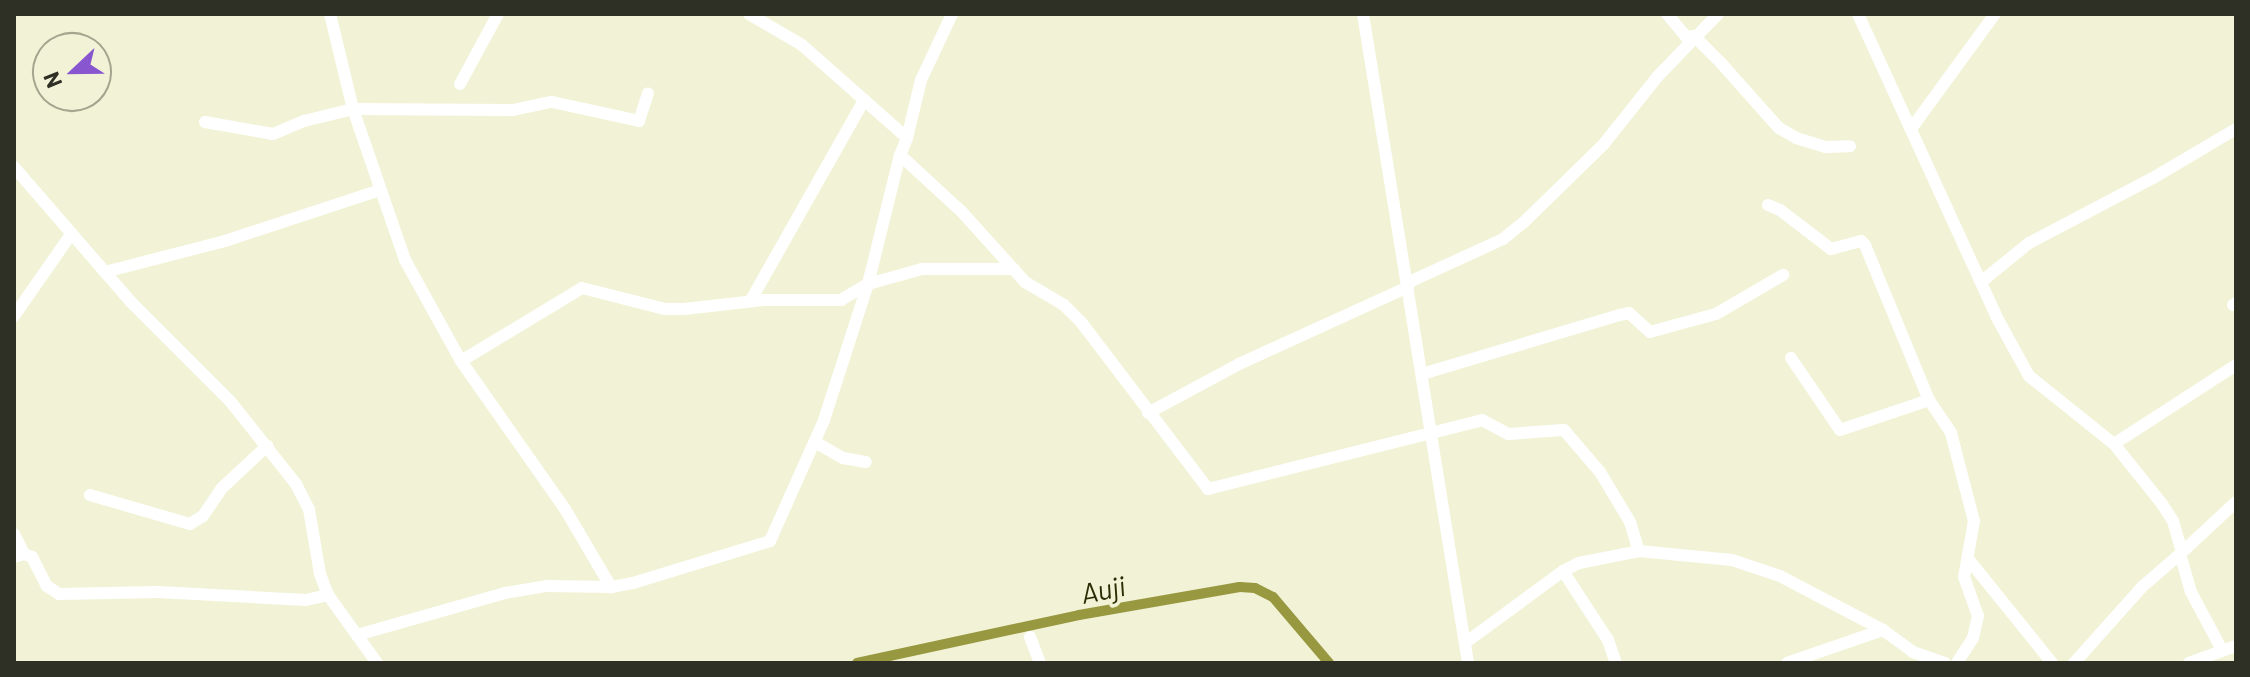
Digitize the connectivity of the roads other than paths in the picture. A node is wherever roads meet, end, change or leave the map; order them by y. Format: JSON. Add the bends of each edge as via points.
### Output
{"nodes":[{"id":1,"x":330,"y":14,"type":"edge"},
{"id":2,"x":498,"y":14,"type":"edge"},
{"id":3,"x":749,"y":14,"type":"edge"},
{"id":4,"x":952,"y":14,"type":"edge"},
{"id":5,"x":1363,"y":14,"type":"edge"},
{"id":6,"x":1667,"y":14,"type":"edge"},
{"id":7,"x":1718,"y":14,"type":"edge"},
{"id":8,"x":1858,"y":14,"type":"edge"},
{"id":9,"x":1995,"y":14,"type":"edge"},
{"id":10,"x":1694,"y":36,"type":"junction"},
{"id":11,"x":460,"y":84,"type":"dead end"},
{"id":12,"x":648,"y":93,"type":"dead end"},
{"id":13,"x":864,"y":100,"type":"junction"},
{"id":14,"x":353,"y":109,"type":"junction"},
{"id":15,"x":205,"y":122,"type":"dead end"},
{"id":16,"x":1911,"y":129,"type":"junction"},
{"id":17,"x":2236,"y":129,"type":"edge"},
{"id":18,"x":907,"y":138,"type":"junction"},
{"id":19,"x":1850,"y":146,"type":"dead end"},
{"id":20,"x":900,"y":155,"type":"junction"},
{"id":21,"x":14,"y":167,"type":"edge"},
{"id":22,"x":380,"y":190,"type":"junction"},
{"id":23,"x":1768,"y":205,"type":"dead end"},
{"id":24,"x":72,"y":233,"type":"junction"},
{"id":25,"x":1014,"y":269,"type":"junction"},
{"id":26,"x":105,"y":272,"type":"junction"},
{"id":27,"x":1783,"y":275,"type":"dead end"},
{"id":28,"x":1981,"y":282,"type":"junction"},
{"id":29,"x":868,"y":284,"type":"junction"},
{"id":30,"x":1407,"y":285,"type":"junction"},
{"id":31,"x":751,"y":300,"type":"junction"},
{"id":32,"x":14,"y":316,"type":"edge"},
{"id":33,"x":1791,"y":358,"type":"dead end"},
{"id":34,"x":461,"y":361,"type":"junction"},
{"id":35,"x":2236,"y":365,"type":"edge"},
{"id":36,"x":1422,"y":374,"type":"junction"},
{"id":37,"x":1929,"y":400,"type":"junction"},
{"id":38,"x":1148,"y":413,"type":"junction"},
{"id":39,"x":1431,"y":433,"type":"junction"},
{"id":40,"x":815,"y":442,"type":"junction"},
{"id":41,"x":2114,"y":444,"type":"junction"},
{"id":42,"x":267,"y":446,"type":"junction"},
{"id":43,"x":866,"y":462,"type":"dead end"},
{"id":44,"x":90,"y":495,"type":"dead end"},
{"id":45,"x":2236,"y":502,"type":"edge"},
{"id":46,"x":14,"y":534,"type":"edge"},
{"id":47,"x":1639,"y":551,"type":"junction"},
{"id":48,"x":2181,"y":552,"type":"junction"},
{"id":49,"x":19,"y":555,"type":"edge"},
{"id":50,"x":1969,"y":560,"type":"junction"},
{"id":51,"x":1563,"y":571,"type":"junction"},
{"id":52,"x":611,"y":587,"type":"junction"},
{"id":53,"x":328,"y":595,"type":"junction"},
{"id":54,"x":1883,"y":630,"type":"junction"},
{"id":55,"x":357,"y":635,"type":"junction"},
{"id":56,"x":1030,"y":637,"type":"dead end"},
{"id":57,"x":1465,"y":643,"type":"junction"},
{"id":58,"x":2236,"y":646,"type":"edge"},
{"id":59,"x":2222,"y":650,"type":"junction"},
{"id":60,"x":377,"y":663,"type":"edge"},
{"id":61,"x":1040,"y":663,"type":"edge"},
{"id":62,"x":1468,"y":663,"type":"edge"},
{"id":63,"x":1616,"y":663,"type":"edge"},
{"id":64,"x":1787,"y":663,"type":"edge"},
{"id":65,"x":1945,"y":663,"type":"edge"},
{"id":66,"x":1957,"y":663,"type":"edge"},
{"id":67,"x":2052,"y":663,"type":"edge"},
{"id":68,"x":2074,"y":663,"type":"edge"},
{"id":69,"x":2191,"y":663,"type":"edge"}],
"edges":[{"from":1,"to":14,"type":"street"},
{"from":2,"to":11,"type":"street"},
{"from":3,"to":13,"type":"street","via":[[802,45]]},
{"from":4,"to":18,"type":"street","via":[[921,80]]},
{"from":5,"to":30,"type":"street"},
{"from":6,"to":10,"type":"street","via":[[1686,37]]},
{"from":7,"to":10,"type":"street"},
{"from":8,"to":16,"type":"street"},
{"from":9,"to":16,"type":"street"},
{"from":10,"to":19,"type":"street","via":[[1779,128],[1826,147]]},
{"from":10,"to":30,"type":"street","via":[[1603,145],[1523,223],[1492,245]]},
{"from":12,"to":14,"type":"street","via":[[639,121],[552,102],[513,110]]},
{"from":13,"to":18,"type":"street"},
{"from":13,"to":31,"type":"street"},
{"from":14,"to":15,"type":"street","via":[[273,134]]},
{"from":14,"to":22,"type":"street"},
{"from":16,"to":28,"type":"street"},
{"from":17,"to":28,"type":"street","via":[[2029,243]]},
{"from":18,"to":20,"type":"street"},
{"from":20,"to":25,"type":"street"},
{"from":20,"to":29,"type":"street"},
{"from":21,"to":24,"type":"street"},
{"from":22,"to":26,"type":"street","via":[[225,241]]},
{"from":22,"to":34,"type":"street","via":[[405,260]]},
{"from":23,"to":37,"type":"street","via":[[1831,249],[1861,241],[1865,245]]},
{"from":24,"to":26,"type":"street"},
{"from":24,"to":32,"type":"street"},
{"from":25,"to":29,"type":"street","via":[[922,269]]},
{"from":25,"to":38,"type":"street","via":[[1081,322]]},
{"from":26,"to":42,"type":"street"},
{"from":27,"to":36,"type":"street","via":[[1716,314],[1650,332],[1629,313]]},
{"from":28,"to":41,"type":"street","via":[[2029,376]]},
{"from":29,"to":31,"type":"street","via":[[841,300]]},
{"from":29,"to":40,"type":"street"},
{"from":30,"to":36,"type":"street"},
{"from":30,"to":38,"type":"street"},
{"from":31,"to":34,"type":"street","via":[[665,309],[582,288]]},
{"from":33,"to":37,"type":"street","via":[[1840,430]]},
{"from":34,"to":52,"type":"street","via":[[565,509]]},
{"from":35,"to":41,"type":"street"},
{"from":36,"to":39,"type":"street"},
{"from":37,"to":50,"type":"street","via":[[1951,433],[1969,497],[1974,521]]},
{"from":38,"to":39,"type":"street","via":[[1200,482],[1214,490]]},
{"from":39,"to":47,"type":"street","via":[[1482,420],[1508,434],[1564,430],[1600,472],[1630,522]]},
{"from":39,"to":57,"type":"street"},
{"from":40,"to":43,"type":"street","via":[[843,458]]},
{"from":40,"to":52,"type":"street","via":[[770,541]]},
{"from":41,"to":48,"type":"street","via":[[2173,521]]},
{"from":42,"to":44,"type":"street","via":[[190,524]]},
{"from":42,"to":53,"type":"street","via":[[304,496]]},
{"from":45,"to":48,"type":"street"},
{"from":46,"to":49,"type":"street"},
{"from":47,"to":51,"type":"street"},
{"from":47,"to":54,"type":"street","via":[[1744,564],[1802,586]]},
{"from":48,"to":59,"type":"street","via":[[2191,592]]},
{"from":48,"to":68,"type":"street"},
{"from":49,"to":53,"type":"street","via":[[32,557],[47,586],[59,594],[158,592],[306,600]]},
{"from":50,"to":66,"type":"street","via":[[1965,583],[1978,616],[1973,638]]},
{"from":50,"to":67,"type":"street"},
{"from":51,"to":57,"type":"street"},
{"from":51,"to":63,"type":"street","via":[[1608,640]]},
{"from":52,"to":55,"type":"street","via":[[547,586],[505,593]]},
{"from":53,"to":55,"type":"street"},
{"from":54,"to":64,"type":"street"},
{"from":54,"to":65,"type":"street","via":[[1913,652]]},
{"from":55,"to":60,"type":"street"},
{"from":56,"to":61,"type":"street"},
{"from":57,"to":62,"type":"street"},
{"from":58,"to":59,"type":"street"},
{"from":59,"to":69,"type":"street"}]}
